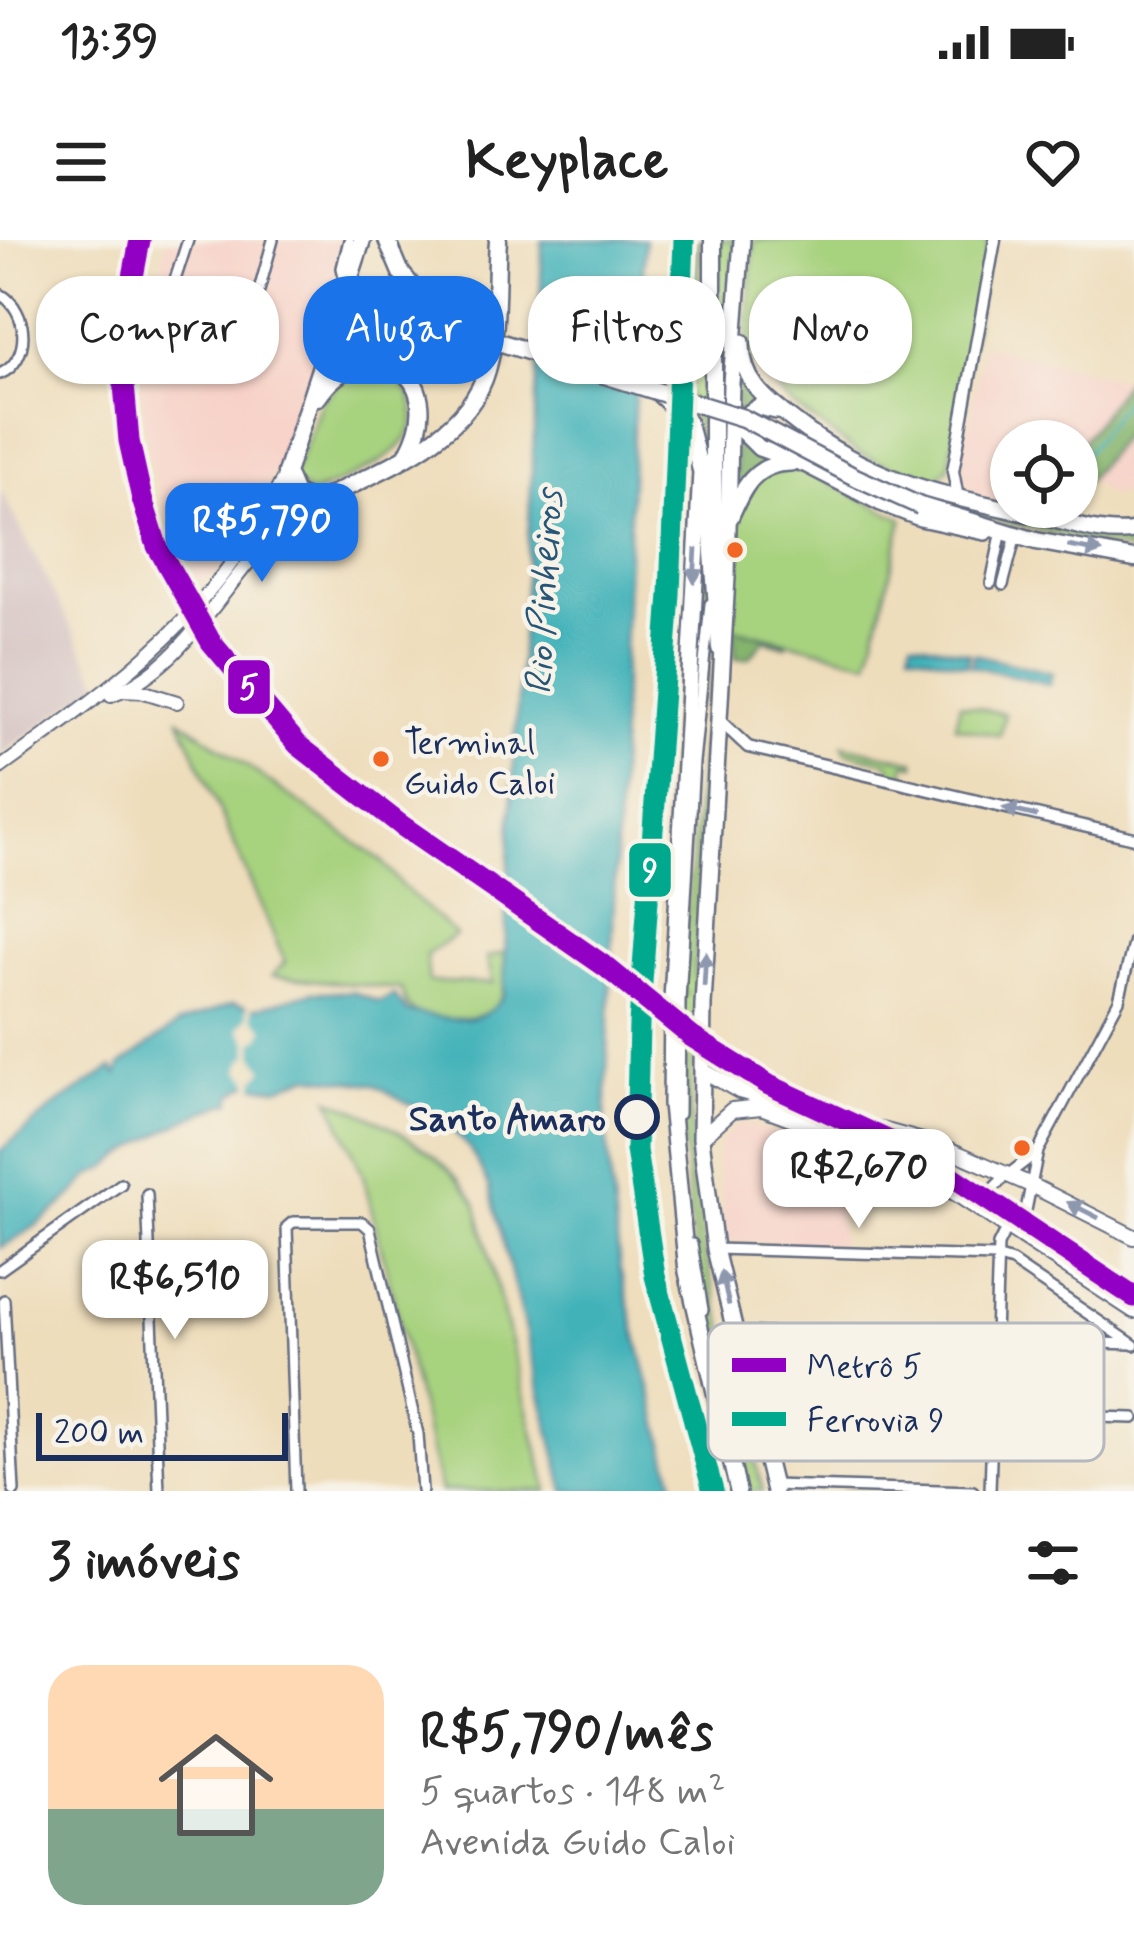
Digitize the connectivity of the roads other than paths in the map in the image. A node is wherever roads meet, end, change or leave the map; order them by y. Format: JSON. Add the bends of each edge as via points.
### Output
{"nodes":[{"id":1,"x":188,"y":240,"type":"edge"},
{"id":2,"x":273,"y":240,"type":"edge"},
{"id":3,"x":349,"y":240,"type":"edge"},
{"id":4,"x":362,"y":240,"type":"edge"},
{"id":5,"x":387,"y":240,"type":"edge"},
{"id":6,"x":498,"y":240,"type":"edge"},
{"id":7,"x":713,"y":240,"type":"edge"},
{"id":8,"x":995,"y":240,"type":"edge"},
{"id":9,"x":741,"y":241,"type":"edge"},
{"id":10,"x":401,"y":247,"type":"edge"},
{"id":11,"x":344,"y":276,"type":"edge"},
{"id":12,"x":351,"y":276,"type":"edge"},
{"id":13,"x":403,"y":276,"type":"edge"},
{"id":14,"x":411,"y":276,"type":"edge"},
{"id":15,"x":0,"y":294,"type":"edge"},
{"id":16,"x":504,"y":344,"type":"edge"},
{"id":17,"x":0,"y":374,"type":"edge"},
{"id":18,"x":317,"y":384,"type":"edge"},
{"id":19,"x":647,"y":386,"type":"junction"},
{"id":20,"x":309,"y":411,"type":"junction"},
{"id":21,"x":784,"y":414,"type":"junction"},
{"id":22,"x":407,"y":454,"type":"junction"},
{"id":23,"x":807,"y":465,"type":"junction"},
{"id":24,"x":952,"y":471,"type":"junction"},
{"id":25,"x":286,"y":473,"type":"junction"},
{"id":26,"x":934,"y":492,"type":"junction"},
{"id":27,"x":958,"y":498,"type":"junction"},
{"id":28,"x":316,"y":503,"type":"junction"},
{"id":29,"x":726,"y":526,"type":"junction"},
{"id":30,"x":1134,"y":531,"type":"edge"},
{"id":31,"x":1008,"y":537,"type":"junction"},
{"id":32,"x":1036,"y":541,"type":"junction"},
{"id":33,"x":713,"y":553,"type":"junction"},
{"id":34,"x":1134,"y":559,"type":"edge"},
{"id":35,"x":991,"y":583,"type":"dead end"},
{"id":36,"x":1003,"y":585,"type":"dead end"},
{"id":37,"x":161,"y":647,"type":"junction"},
{"id":38,"x":720,"y":648,"type":"junction"},
{"id":39,"x":158,"y":667,"type":"junction"},
{"id":40,"x":122,"y":691,"type":"junction"},
{"id":41,"x":98,"y":700,"type":"junction"},
{"id":42,"x":177,"y":702,"type":"dead end"},
{"id":43,"x":718,"y":719,"type":"junction"},
{"id":44,"x":0,"y":768,"type":"edge"},
{"id":45,"x":1134,"y":838,"type":"edge"},
{"id":46,"x":1134,"y":940,"type":"edge"},
{"id":47,"x":701,"y":1070,"type":"junction"},
{"id":48,"x":892,"y":1131,"type":"junction"},
{"id":49,"x":701,"y":1138,"type":"junction"},
{"id":50,"x":1038,"y":1151,"type":"junction"},
{"id":51,"x":884,"y":1153,"type":"junction"},
{"id":52,"x":1011,"y":1176,"type":"junction"},
{"id":53,"x":121,"y":1184,"type":"dead end"},
{"id":54,"x":1031,"y":1185,"type":"junction"},
{"id":55,"x":147,"y":1194,"type":"dead end"},
{"id":56,"x":984,"y":1213,"type":"junction"},
{"id":57,"x":1008,"y":1229,"type":"junction"},
{"id":58,"x":1134,"y":1237,"type":"edge"},
{"id":59,"x":715,"y":1249,"type":"junction"},
{"id":60,"x":996,"y":1257,"type":"junction"},
{"id":61,"x":0,"y":1270,"type":"edge"},
{"id":62,"x":4,"y":1300,"type":"dead end"},
{"id":63,"x":1134,"y":1311,"type":"edge"},
{"id":64,"x":734,"y":1323,"type":"edge"},
{"id":65,"x":995,"y":1323,"type":"edge"},
{"id":66,"x":1102,"y":1323,"type":"edge"},
{"id":67,"x":1104,"y":1324,"type":"edge"},
{"id":68,"x":708,"y":1334,"type":"edge"},
{"id":69,"x":1133,"y":1344,"type":"edge"},
{"id":70,"x":708,"y":1353,"type":"edge"},
{"id":71,"x":1104,"y":1417,"type":"edge"},
{"id":72,"x":1134,"y":1418,"type":"edge"},
{"id":73,"x":735,"y":1461,"type":"edge"},
{"id":74,"x":773,"y":1488,"type":"edge"},
{"id":75,"x":14,"y":1491,"type":"edge"},
{"id":76,"x":159,"y":1491,"type":"edge"},
{"id":77,"x":296,"y":1491,"type":"edge"},
{"id":78,"x":422,"y":1491,"type":"edge"},
{"id":79,"x":742,"y":1491,"type":"edge"},
{"id":80,"x":976,"y":1491,"type":"edge"},
{"id":81,"x":993,"y":1491,"type":"edge"}],
"edges":[{"from":1,"to":2,"type":"street","via":[[173,299],[239,309],[256,298]]},
{"from":3,"to":11,"type":"street"},
{"from":4,"to":12,"type":"highway"},
{"from":5,"to":13,"type":"highway"},
{"from":6,"to":22,"type":"highway","via":[[483,381],[453,424]]},
{"from":7,"to":33,"type":"highway"},
{"from":8,"to":24,"type":"street"},
{"from":9,"to":21,"type":"highway","via":[[743,368]]},
{"from":9,"to":29,"type":"highway"},
{"from":10,"to":14,"type":"highway"},
{"from":15,"to":17,"type":"street","via":[[16,305],[23,328],[17,359]]},
{"from":16,"to":19,"type":"highway","bridge":true},
{"from":18,"to":20,"type":"highway"},
{"from":19,"to":32,"type":"highway","bridge":true,"via":[[743,418],[920,506]]},
{"from":19,"to":70,"type":"highway","one_way":true,"via":[[688,422],[700,472],[670,1104],[687,1272]]},
{"from":20,"to":22,"type":"highway","via":[[344,371],[382,362],[420,393],[422,418]]},
{"from":20,"to":25,"type":"highway"},
{"from":21,"to":23,"type":"highway","via":[[754,409],[742,431],[753,445]]},
{"from":21,"to":26,"type":"highway","via":[[851,461]]},
{"from":22,"to":28,"type":"highway"},
{"from":23,"to":29,"type":"highway","via":[[760,470]]},
{"from":23,"to":31,"type":"highway","via":[[920,518]]},
{"from":24,"to":26,"type":"street"},
{"from":24,"to":27,"type":"street"},
{"from":25,"to":28,"type":"highway","via":[[295,494]]},
{"from":25,"to":37,"type":"main road","via":[[224,578]]},
{"from":26,"to":27,"type":"highway"},
{"from":27,"to":30,"type":"highway"},
{"from":28,"to":39,"type":"main road","via":[[274,532]]},
{"from":29,"to":38,"type":"highway"},
{"from":31,"to":32,"type":"highway"},
{"from":31,"to":35,"type":"street"},
{"from":31,"to":36,"type":"street"},
{"from":32,"to":34,"type":"highway","one_way":true},
{"from":33,"to":38,"type":"highway"},
{"from":33,"to":68,"type":"street","via":[[694,762],[679,1103]]},
{"from":37,"to":39,"type":"main road"},
{"from":37,"to":41,"type":"main road"},
{"from":38,"to":43,"type":"highway"},
{"from":39,"to":40,"type":"main road"},
{"from":40,"to":41,"type":"main road"},
{"from":40,"to":42,"type":"main road"},
{"from":41,"to":44,"type":"main road"},
{"from":45,"to":43,"type":"street","one_way":true,"via":[[748,747]]},
{"from":47,"to":43,"type":"highway","one_way":true},
{"from":46,"to":50,"type":"street","via":[[1124,1002]]},
{"from":47,"to":48,"type":"main road","via":[[739,1091]]},
{"from":47,"to":49,"type":"highway"},
{"from":48,"to":51,"type":"main road","via":[[882,1139]]},
{"from":48,"to":52,"type":"main road"},
{"from":49,"to":51,"type":"main road","via":[[732,1110],[761,1107]]},
{"from":49,"to":59,"type":"highway"},
{"from":50,"to":52,"type":"street"},
{"from":50,"to":54,"type":"street"},
{"from":51,"to":56,"type":"main road"},
{"from":52,"to":54,"type":"main road"},
{"from":52,"to":56,"type":"street","via":[[985,1197]]},
{"from":53,"to":61,"type":"street"},
{"from":54,"to":57,"type":"street","via":[[1024,1220]]},
{"from":58,"to":54,"type":"main road","one_way":true},
{"from":55,"to":76,"type":"street"},
{"from":56,"to":57,"type":"main road"},
{"from":57,"to":60,"type":"street"},
{"from":57,"to":63,"type":"main road"},
{"from":59,"to":60,"type":"street"},
{"from":64,"to":59,"type":"highway","one_way":true},
{"from":60,"to":65,"type":"street"},
{"from":60,"to":66,"type":"street"},
{"from":62,"to":75,"type":"street"},
{"from":67,"to":69,"type":"street"},
{"from":71,"to":72,"type":"street"},
{"from":73,"to":79,"type":"highway"},
{"from":74,"to":80,"type":"street"},
{"from":77,"to":78,"type":"street","via":[[287,1227],[293,1222],[362,1222],[370,1229],[418,1434]]},
{"from":80,"to":81,"type":"street"}]}
